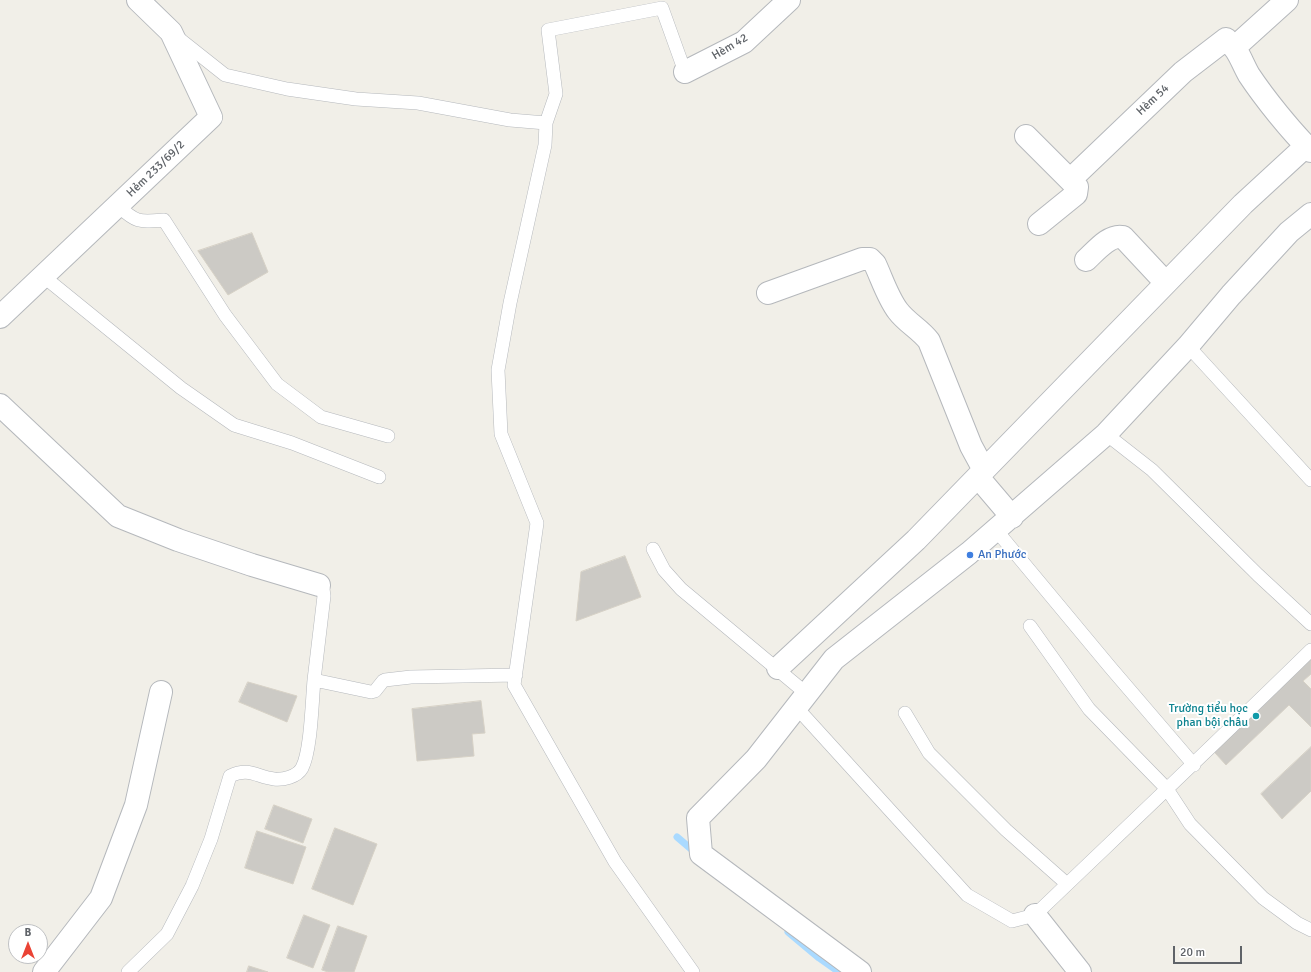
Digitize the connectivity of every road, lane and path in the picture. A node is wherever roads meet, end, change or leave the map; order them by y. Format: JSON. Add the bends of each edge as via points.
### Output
{"nodes":[{"id":1,"x":138,"y":0,"type":"edge"},
{"id":2,"x":789,"y":0,"type":"edge"},
{"id":3,"x":1287,"y":0,"type":"edge"},
{"id":4,"x":171,"y":32,"type":"junction"},
{"id":5,"x":1235,"y":47,"type":"junction"},
{"id":6,"x":685,"y":72,"type":"joint"},
{"id":7,"x":546,"y":123,"type":"junction"},
{"id":8,"x":1026,"y":136,"type":"dead end"},
{"id":9,"x":1308,"y":143,"type":"edge"},
{"id":10,"x":1070,"y":180,"type":"junction"},
{"id":11,"x":118,"y":206,"type":"junction"},
{"id":12,"x":1311,"y":214,"type":"edge"},
{"id":13,"x":1039,"y":224,"type":"dead end"},
{"id":14,"x":1086,"y":260,"type":"dead end"},
{"id":15,"x":44,"y":276,"type":"junction"},
{"id":16,"x":1166,"y":283,"type":"junction"},
{"id":17,"x":768,"y":293,"type":"dead end"},
{"id":18,"x":0,"y":317,"type":"edge"},
{"id":19,"x":1188,"y":346,"type":"junction"},
{"id":20,"x":0,"y":405,"type":"edge"},
{"id":21,"x":1106,"y":434,"type":"junction"},
{"id":22,"x":388,"y":436,"type":"dead end"},
{"id":23,"x":981,"y":474,"type":"junction"},
{"id":24,"x":379,"y":477,"type":"dead end"},
{"id":25,"x":1311,"y":480,"type":"edge"},
{"id":26,"x":1004,"y":524,"type":"junction"},
{"id":27,"x":653,"y":548,"type":"dead end"},
{"id":28,"x":319,"y":585,"type":"joint"},
{"id":29,"x":1311,"y":624,"type":"edge"},
{"id":30,"x":1030,"y":626,"type":"dead end"},
{"id":31,"x":1311,"y":650,"type":"edge"},
{"id":32,"x":778,"y":668,"type":"junction"},
{"id":33,"x":516,"y":675,"type":"junction"},
{"id":34,"x":314,"y":680,"type":"junction"},
{"id":35,"x":161,"y":692,"type":"dead end"},
{"id":36,"x":802,"y":701,"type":"junction"},
{"id":37,"x":905,"y":713,"type":"dead end"},
{"id":38,"x":1194,"y":765,"type":"junction"},
{"id":39,"x":1167,"y":789,"type":"junction"},
{"id":40,"x":1067,"y":884,"type":"junction"},
{"id":41,"x":1035,"y":915,"type":"junction"},
{"id":42,"x":1311,"y":930,"type":"edge"},
{"id":43,"x":44,"y":972,"type":"edge"},
{"id":44,"x":128,"y":972,"type":"edge"},
{"id":45,"x":693,"y":972,"type":"edge"},
{"id":46,"x":860,"y":972,"type":"edge"},
{"id":47,"x":1080,"y":972,"type":"edge"}],
"edges":[{"from":1,"to":4,"type":"street","name":"Hẻm 233/69/2"},
{"from":2,"to":6,"type":"street","name":"Hèm 42","via":[[744,42]]},
{"from":3,"to":5,"type":"street"},
{"from":4,"to":7,"type":"lane","via":[[225,75],[356,100],[418,103],[510,120]]},
{"from":4,"to":11,"type":"street","name":"Hẻm 233/69/2","via":[[211,117]]},
{"from":5,"to":9,"type":"street","via":[[1265,97]]},
{"from":5,"to":10,"type":"street","name":"Hèm 54","via":[[1226,39],[1183,72]]},
{"from":6,"to":7,"type":"lane","via":[[662,8],[548,30],[556,94]]},
{"from":7,"to":33,"type":"lane","via":[[545,145],[498,370],[501,434],[537,523]]},
{"from":8,"to":10,"type":"street"},
{"from":9,"to":16,"type":"street","via":[[1243,204]]},
{"from":10,"to":13,"type":"street","via":[[1077,187],[1076,194]]},
{"from":11,"to":15,"type":"street","name":"Hẻm 233/69/2"},
{"from":11,"to":22,"type":"lane","via":[[133,220],[164,220],[225,315],[277,384],[321,417]]},
{"from":12,"to":19,"type":"street","via":[[1289,232]]},
{"from":14,"to":16,"type":"street","via":[[1111,238],[1123,237]]},
{"from":15,"to":18,"type":"street","name":"Hẻm 233/69/2"},
{"from":15,"to":24,"type":"lane","via":[[180,388],[234,425],[292,442]]},
{"from":16,"to":23,"type":"street"},
{"from":17,"to":23,"type":"street","via":[[862,259],[870,259],[875,264],[897,310],[908,322],[922,331],[929,341]]},
{"from":19,"to":21,"type":"street"},
{"from":19,"to":25,"type":"lane"},
{"from":20,"to":28,"type":"street","via":[[118,516],[186,542]]},
{"from":21,"to":26,"type":"street"},
{"from":21,"to":29,"type":"lane","via":[[1152,470]]},
{"from":23,"to":26,"type":"street"},
{"from":23,"to":32,"type":"street"},
{"from":26,"to":36,"type":"street","via":[[834,659]]},
{"from":26,"to":38,"type":"lane","via":[[1110,667]]},
{"from":27,"to":32,"type":"lane","via":[[664,570],[681,589]]},
{"from":28,"to":34,"type":"lane","via":[[324,596]]},
{"from":30,"to":39,"type":"lane","via":[[1089,709]]},
{"from":31,"to":38,"type":"lane"},
{"from":32,"to":36,"type":"lane"},
{"from":33,"to":34,"type":"lane","via":[[411,677],[385,680],[371,692]]},
{"from":33,"to":45,"type":"lane","via":[[514,685],[615,862]]},
{"from":34,"to":44,"type":"lane","via":[[307,754],[301,770],[289,778],[274,779],[240,771],[230,776],[211,839],[192,886],[171,927]]},
{"from":35,"to":43,"type":"street","via":[[136,805],[101,898]]},
{"from":36,"to":41,"type":"lane","via":[[967,895],[1012,921]]},
{"from":36,"to":46,"type":"street","via":[[756,759],[698,818],[701,854]]},
{"from":37,"to":40,"type":"lane","via":[[929,753],[1006,830]]},
{"from":38,"to":39,"type":"lane"},
{"from":39,"to":40,"type":"lane"},
{"from":39,"to":42,"type":"lane","via":[[1190,824],[1263,898]]},
{"from":40,"to":41,"type":"lane"},
{"from":41,"to":47,"type":"street"}]}
